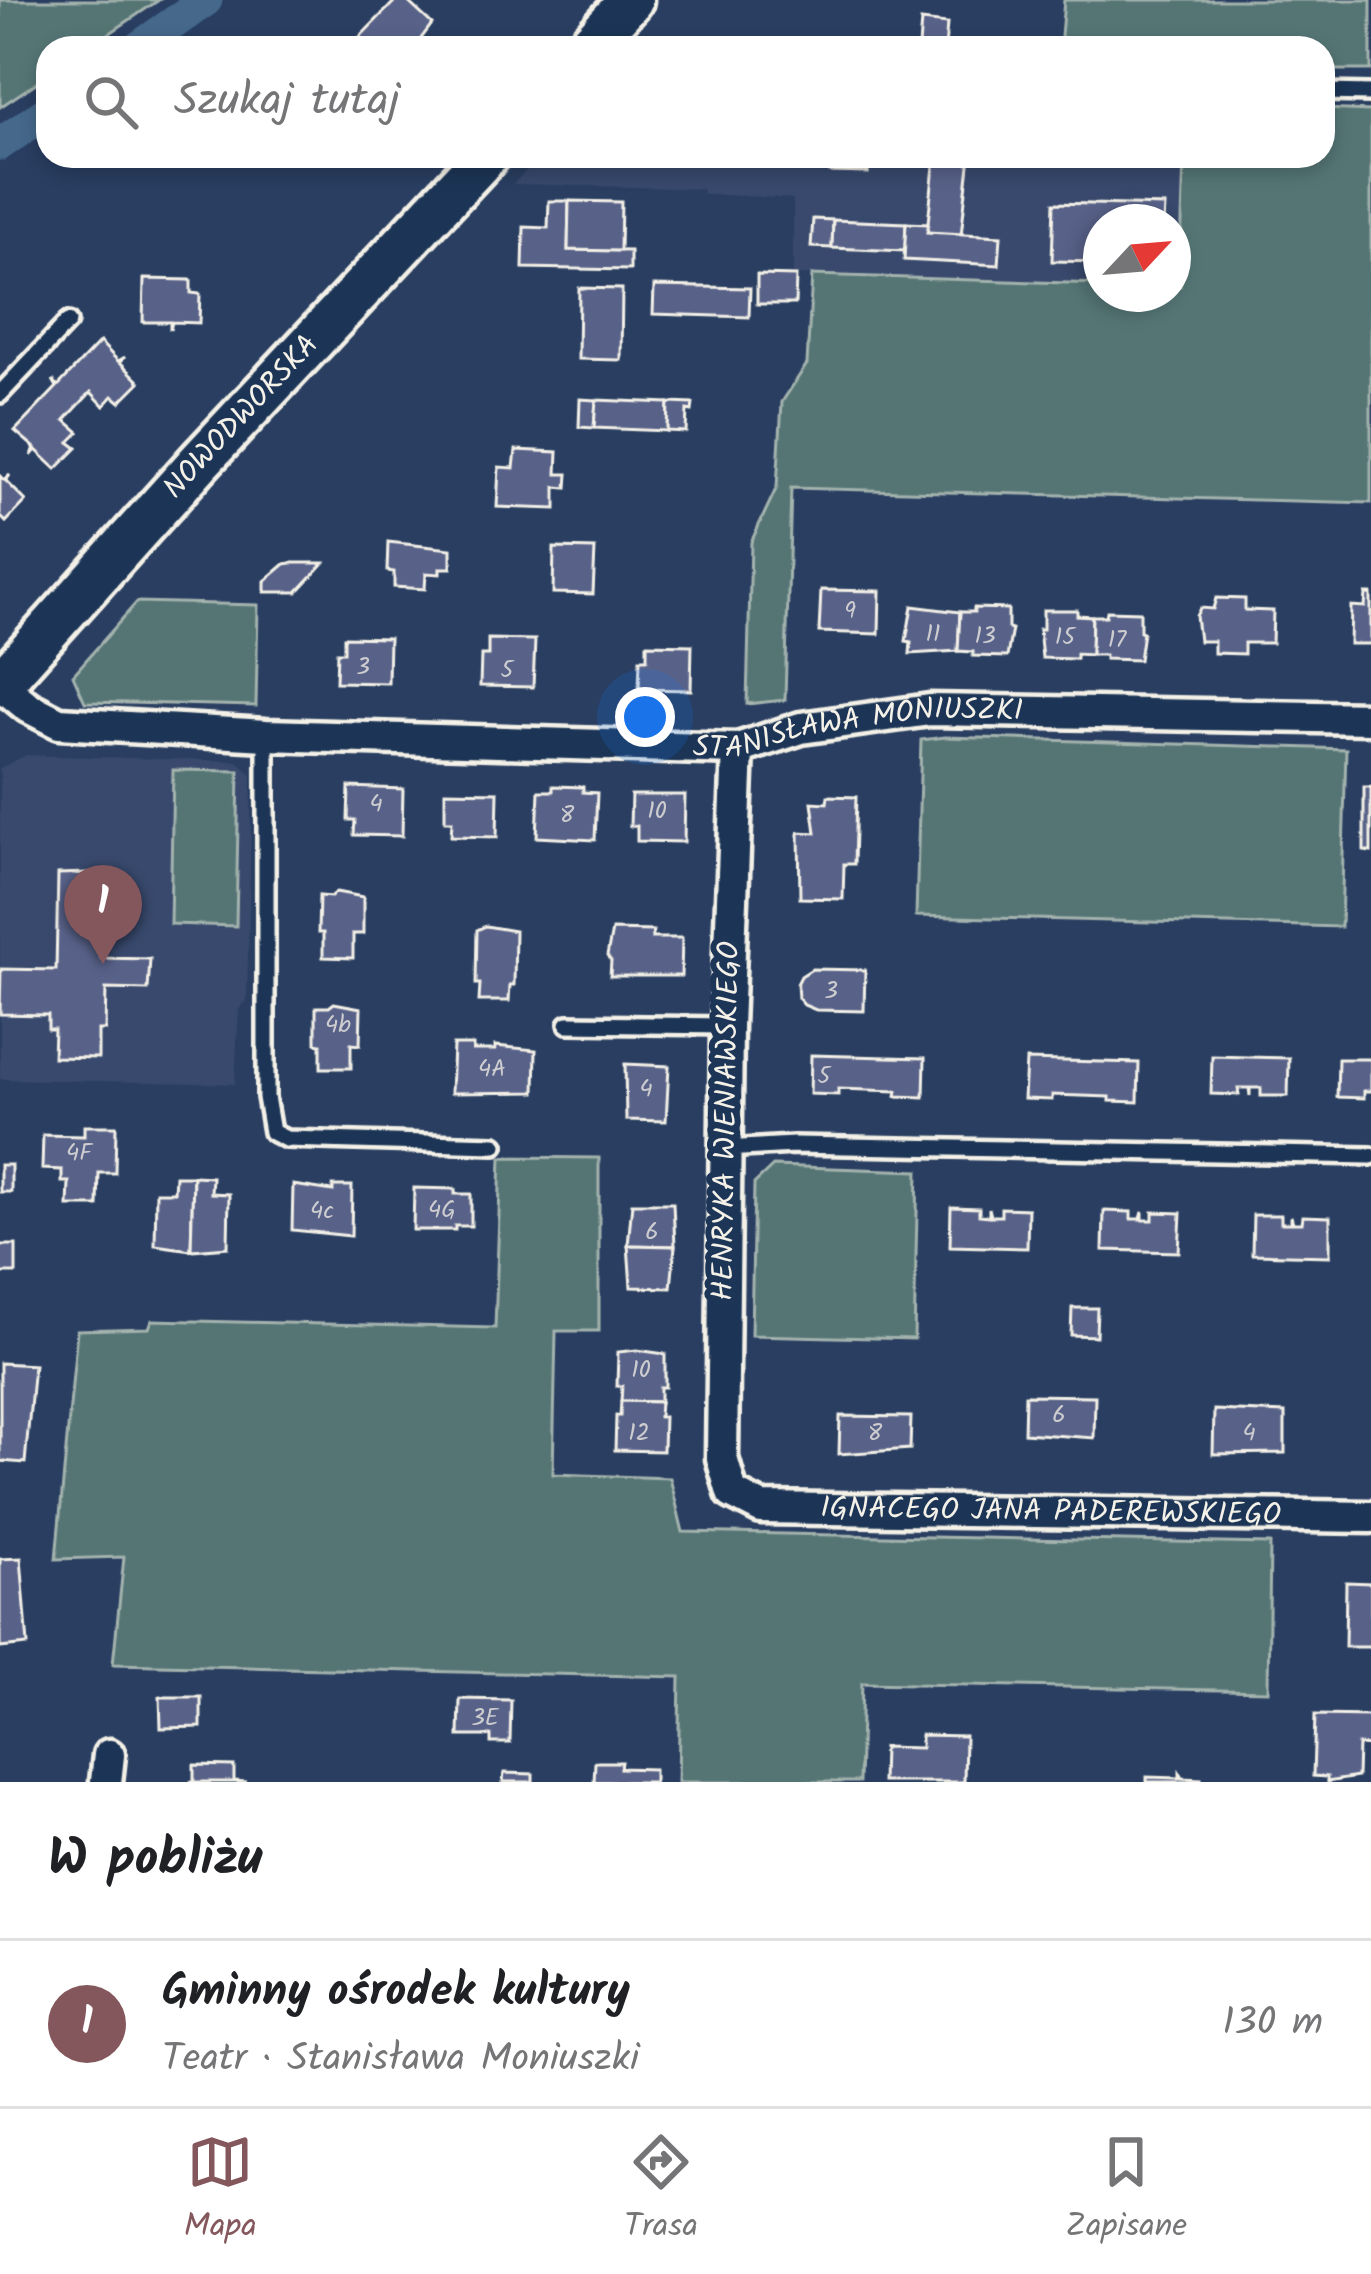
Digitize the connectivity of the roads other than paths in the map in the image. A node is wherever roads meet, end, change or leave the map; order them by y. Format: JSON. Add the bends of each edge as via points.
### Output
{"nodes":[{"id":1,"x":631,"y":0,"type":"edge"},
{"id":2,"x":598,"y":36,"type":"edge"},
{"id":3,"x":1335,"y":92,"type":"edge"},
{"id":4,"x":1371,"y":92,"type":"edge"},
{"id":5,"x":475,"y":168,"type":"edge"},
{"id":6,"x":68,"y":322,"type":"dead end"},
{"id":7,"x":0,"y":394,"type":"edge"},
{"id":8,"x":0,"y":684,"type":"edge"},
{"id":9,"x":1371,"y":718,"type":"edge"},
{"id":10,"x":266,"y":736,"type":"junction"},
{"id":11,"x":738,"y":748,"type":"junction"},
{"id":12,"x":568,"y":1024,"type":"dead end"},
{"id":13,"x":727,"y":1026,"type":"junction"},
{"id":14,"x":495,"y":1145,"type":"dead end"},
{"id":15,"x":724,"y":1149,"type":"junction"},
{"id":16,"x":1371,"y":1156,"type":"edge"},
{"id":17,"x":732,"y":1493,"type":"joint"},
{"id":18,"x":1371,"y":1517,"type":"edge"}],
"edges":[{"from":1,"to":2,"type":"main road"},
{"from":3,"to":4,"type":"lane"},
{"from":5,"to":8,"type":"main road","name":"NOWODWORSKA"},
{"from":6,"to":7,"type":"lane"},
{"from":8,"to":10,"type":"street","name":"STANISŁAWA MONIUSZKI","via":[[59,723]]},
{"from":9,"to":11,"type":"street","name":"STANISŁAWA MONIUSZKI","via":[[930,710],[801,728]]},
{"from":10,"to":11,"type":"street","name":"STANISŁAWA MONIUSZKI"},
{"from":10,"to":14,"type":"lane","via":[[272,1132],[286,1139]]},
{"from":11,"to":13,"type":"street","name":"HENRYKA WIENIAWSKIEGO"},
{"from":12,"to":13,"type":"lane"},
{"from":13,"to":15,"type":"street","name":"HENRYKA WIENIAWSKIEGO"},
{"from":15,"to":16,"type":"lane"},
{"from":15,"to":17,"type":"street","name":"HENRYKA WIENIAWSKIEGO","via":[[722,1458]]},
{"from":17,"to":18,"type":"street","name":"IGNACEGO JANA PADEREWSKIEGO","via":[[761,1508]]}]}
